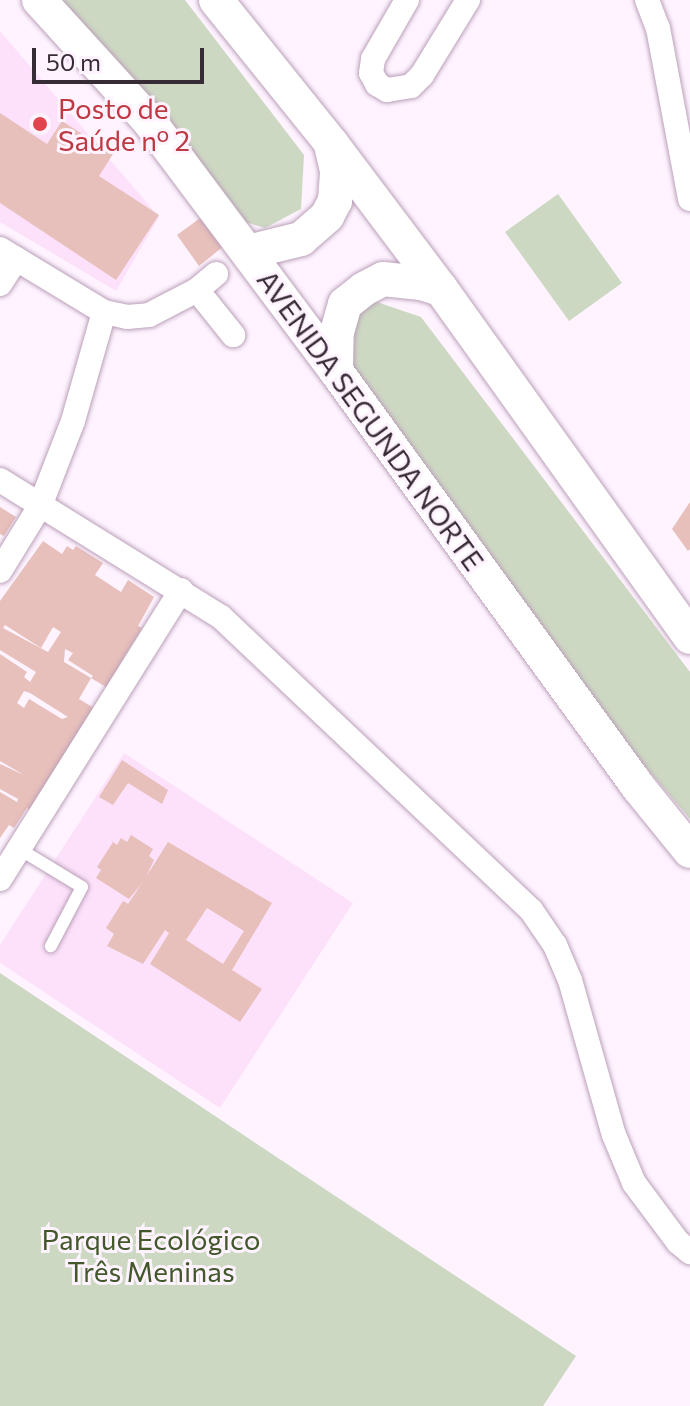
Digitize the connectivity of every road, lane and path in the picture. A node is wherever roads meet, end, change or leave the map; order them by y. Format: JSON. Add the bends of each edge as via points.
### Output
{"nodes":[{"id":1,"x":39,"y":0,"type":"edge"},
{"id":2,"x":216,"y":0,"type":"edge"},
{"id":3,"x":407,"y":0,"type":"edge"},
{"id":4,"x":468,"y":0,"type":"edge"},
{"id":5,"x":647,"y":0,"type":"edge"},
{"id":6,"x":331,"y":143,"type":"junction"},
{"id":7,"x":690,"y":199,"type":"edge"},
{"id":8,"x":248,"y":252,"type":"junction"},
{"id":9,"x":8,"y":254,"type":"edge"},
{"id":10,"x":216,"y":274,"type":"dead end"},
{"id":11,"x":0,"y":284,"type":"edge"},
{"id":12,"x":441,"y":289,"type":"junction"},
{"id":13,"x":197,"y":290,"type":"junction"},
{"id":14,"x":104,"y":312,"type":"junction"},
{"id":15,"x":233,"y":335,"type":"dead end"},
{"id":16,"x":336,"y":371,"type":"junction"},
{"id":17,"x":0,"y":480,"type":"edge"},
{"id":18,"x":40,"y":506,"type":"junction"},
{"id":19,"x":0,"y":571,"type":"edge"},
{"id":20,"x":181,"y":590,"type":"junction"},
{"id":21,"x":690,"y":637,"type":"edge"},
{"id":22,"x":21,"y":850,"type":"junction"},
{"id":23,"x":690,"y":851,"type":"edge"},
{"id":24,"x":0,"y":879,"type":"edge"},
{"id":25,"x":51,"y":946,"type":"dead end"},
{"id":26,"x":690,"y":1252,"type":"edge"}],
"edges":[{"from":1,"to":8,"type":"main road","name":"AVENIDA SEGUNDA NORTE","via":[[129,97]]},
{"from":2,"to":6,"type":"main road"},
{"from":3,"to":4,"type":"street","via":[[373,59],[371,73],[387,90],[411,86],[422,75]]},
{"from":5,"to":7,"type":"street","via":[[658,28]]},
{"from":6,"to":8,"type":"main road","via":[[337,171],[335,201],[327,216],[301,239]]},
{"from":6,"to":12,"type":"main road"},
{"from":8,"to":16,"type":"main road","name":"AVENIDA SEGUNDA NORTE"},
{"from":9,"to":11,"type":"street"},
{"from":9,"to":14,"type":"street"},
{"from":10,"to":13,"type":"street"},
{"from":12,"to":16,"type":"main road","via":[[383,279],[364,289],[345,304],[337,332]]},
{"from":12,"to":21,"type":"main road"},
{"from":13,"to":14,"type":"street","via":[[149,315]]},
{"from":13,"to":15,"type":"street"},
{"from":14,"to":18,"type":"street","via":[[73,421]]},
{"from":16,"to":23,"type":"main road","name":"AVENIDA SEGUNDA NORTE"},
{"from":17,"to":18,"type":"street"},
{"from":18,"to":19,"type":"street"},
{"from":18,"to":20,"type":"street"},
{"from":20,"to":22,"type":"street"},
{"from":20,"to":26,"type":"street","via":[[251,643],[531,910],[570,980],[614,1135],[634,1183]]},
{"from":22,"to":24,"type":"street"},
{"from":22,"to":25,"type":"lane","via":[[82,887]]}]}
